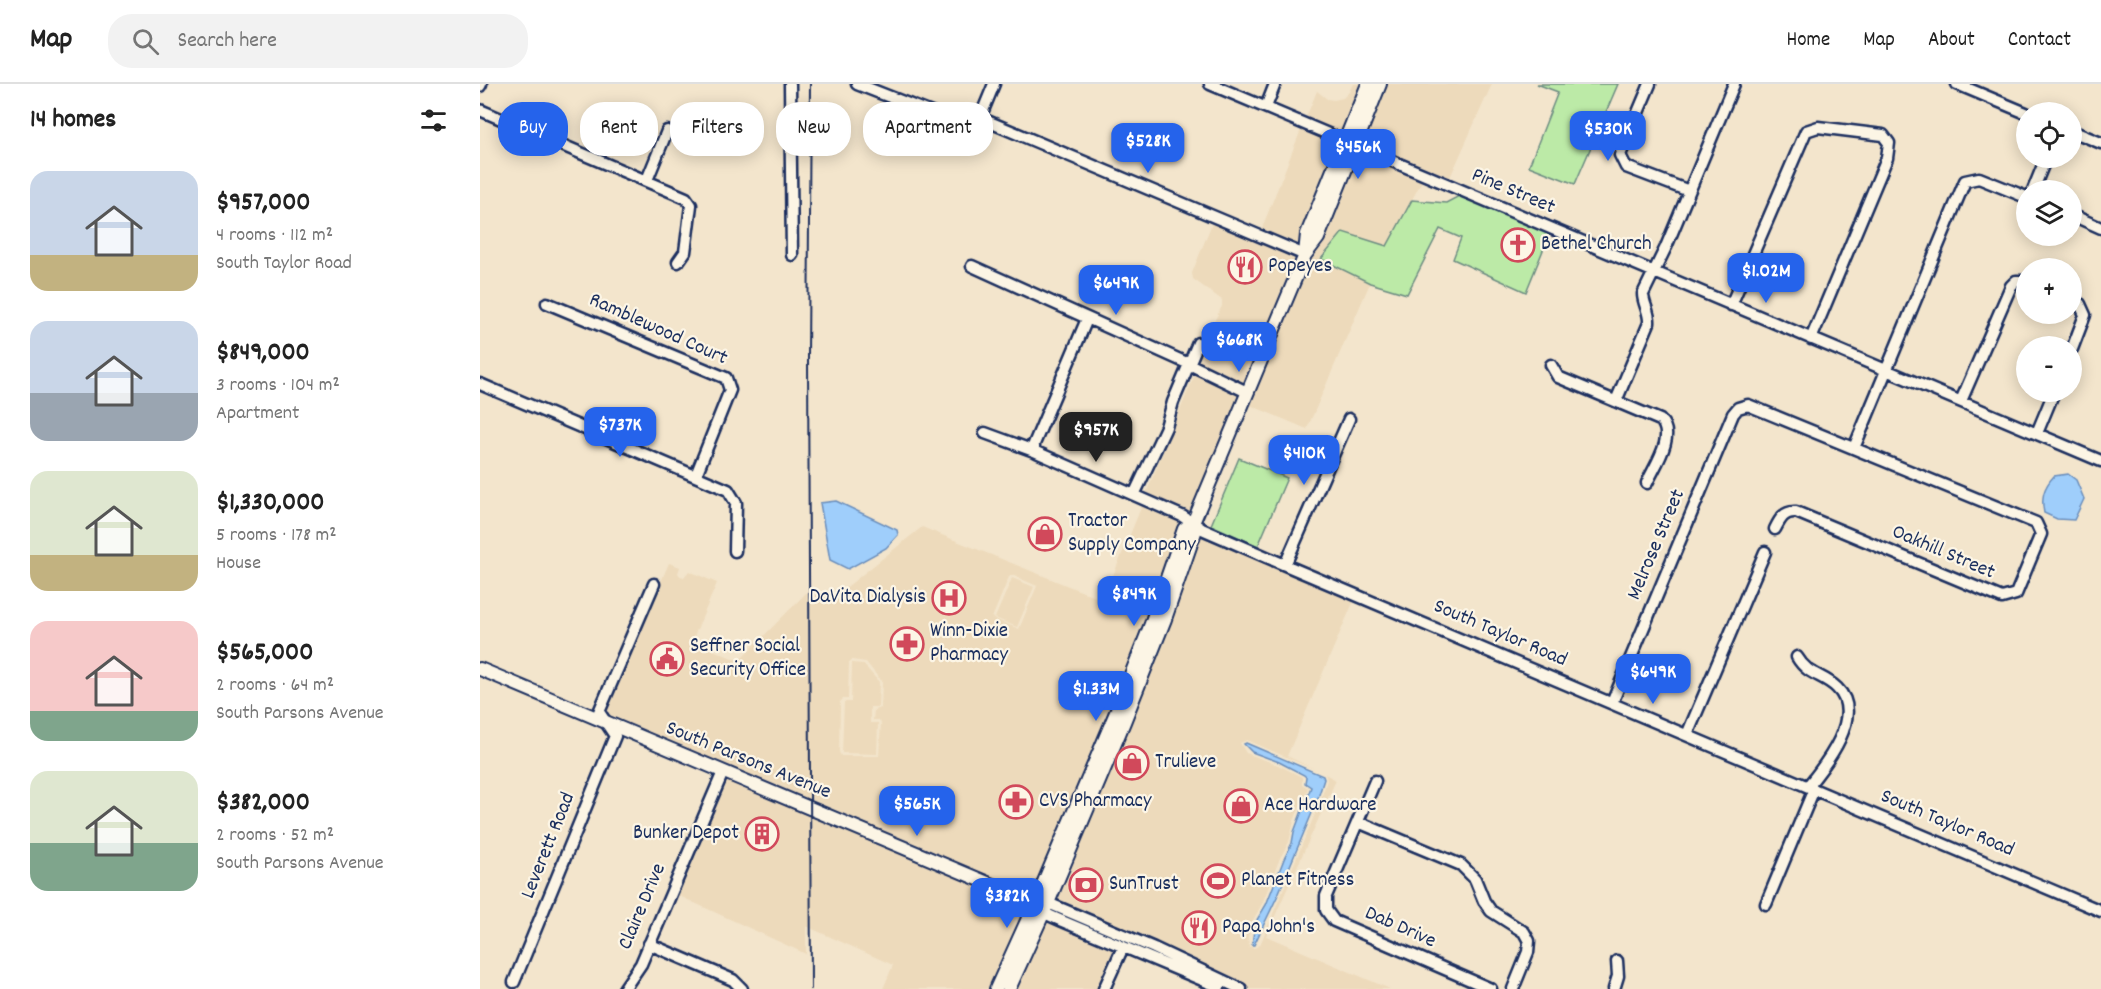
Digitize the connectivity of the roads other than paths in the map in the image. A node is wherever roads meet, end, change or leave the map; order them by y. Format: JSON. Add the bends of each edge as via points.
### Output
{"nodes":[{"id":1,"x":790,"y":84,"type":"edge"},
{"id":2,"x":857,"y":84,"type":"edge"},
{"id":3,"x":994,"y":84,"type":"edge"},
{"id":4,"x":1210,"y":84,"type":"edge"},
{"id":5,"x":1275,"y":84,"type":"edge"},
{"id":6,"x":1368,"y":84,"type":"edge"},
{"id":7,"x":1380,"y":84,"type":"edge"},
{"id":8,"x":1650,"y":84,"type":"edge"},
{"id":9,"x":1734,"y":84,"type":"edge"},
{"id":10,"x":1957,"y":84,"type":"edge"},
{"id":11,"x":903,"y":102,"type":"edge"},
{"id":12,"x":987,"y":102,"type":"edge"},
{"id":13,"x":1266,"y":108,"type":"junction"},
{"id":14,"x":2016,"y":109,"type":"edge"},
{"id":15,"x":480,"y":110,"type":"edge"},
{"id":16,"x":993,"y":123,"type":"edge"},
{"id":17,"x":667,"y":131,"type":"dead end"},
{"id":18,"x":2082,"y":135,"type":"edge"},
{"id":19,"x":2101,"y":143,"type":"edge"},
{"id":20,"x":1351,"y":144,"type":"junction"},
{"id":21,"x":647,"y":180,"type":"junction"},
{"id":22,"x":1689,"y":191,"type":"junction"},
{"id":23,"x":2016,"y":193,"type":"edge"},
{"id":24,"x":2082,"y":219,"type":"edge"},
{"id":25,"x":2101,"y":228,"type":"edge"},
{"id":26,"x":792,"y":255,"type":"dead end"},
{"id":27,"x":1305,"y":255,"type":"junction"},
{"id":28,"x":678,"y":262,"type":"dead end"},
{"id":29,"x":972,"y":266,"type":"dead end"},
{"id":30,"x":1654,"y":273,"type":"junction"},
{"id":31,"x":2016,"y":281,"type":"edge"},
{"id":32,"x":547,"y":303,"type":"dead end"},
{"id":33,"x":1731,"y":305,"type":"junction"},
{"id":34,"x":2082,"y":308,"type":"edge"},
{"id":35,"x":1087,"y":319,"type":"junction"},
{"id":36,"x":2082,"y":323,"type":"edge"},
{"id":37,"x":1811,"y":339,"type":"junction"},
{"id":38,"x":1198,"y":343,"type":"dead end"},
{"id":39,"x":1189,"y":364,"type":"junction"},
{"id":40,"x":1551,"y":365,"type":"dead end"},
{"id":41,"x":1885,"y":370,"type":"junction"},
{"id":42,"x":480,"y":384,"type":"edge"},
{"id":43,"x":1247,"y":392,"type":"junction"},
{"id":44,"x":1616,"y":401,"type":"junction"},
{"id":45,"x":1961,"y":401,"type":"junction"},
{"id":46,"x":2050,"y":402,"type":"edge"},
{"id":47,"x":1742,"y":405,"type":"joint"},
{"id":48,"x":1349,"y":419,"type":"dead end"},
{"id":49,"x":985,"y":433,"type":"dead end"},
{"id":50,"x":2037,"y":433,"type":"junction"},
{"id":51,"x":1854,"y":448,"type":"junction"},
{"id":52,"x":1034,"y":451,"type":"junction"},
{"id":53,"x":2101,"y":460,"type":"edge"},
{"id":54,"x":696,"y":475,"type":"junction"},
{"id":55,"x":1647,"y":483,"type":"dead end"},
{"id":56,"x":1134,"y":495,"type":"junction"},
{"id":57,"x":1193,"y":523,"type":"junction"},
{"id":58,"x":1775,"y":529,"type":"dead end"},
{"id":59,"x":735,"y":551,"type":"dead end"},
{"id":60,"x":1765,"y":552,"type":"dead end"},
{"id":61,"x":1285,"y":565,"type":"junction"},
{"id":62,"x":654,"y":584,"type":"dead end"},
{"id":63,"x":1797,"y":657,"type":"dead end"},
{"id":64,"x":480,"y":669,"type":"edge"},
{"id":65,"x":1612,"y":703,"type":"junction"},
{"id":66,"x":608,"y":724,"type":"junction"},
{"id":67,"x":1687,"y":735,"type":"junction"},
{"id":68,"x":723,"y":772,"type":"junction"},
{"id":69,"x":1375,"y":781,"type":"dead end"},
{"id":70,"x":1811,"y":788,"type":"junction"},
{"id":71,"x":1358,"y":822,"type":"junction"},
{"id":72,"x":1766,"y":904,"type":"dead end"},
{"id":73,"x":1042,"y":906,"type":"junction"},
{"id":74,"x":2101,"y":911,"type":"edge"},
{"id":75,"x":649,"y":944,"type":"junction"},
{"id":76,"x":1123,"y":947,"type":"junction"},
{"id":77,"x":1617,"y":961,"type":"dead end"},
{"id":78,"x":514,"y":982,"type":"dead end"},
{"id":79,"x":1206,"y":982,"type":"edge"},
{"id":80,"x":624,"y":989,"type":"edge"},
{"id":81,"x":742,"y":989,"type":"edge"},
{"id":82,"x":996,"y":989,"type":"edge"},
{"id":83,"x":1009,"y":989,"type":"edge"},
{"id":84,"x":1104,"y":989,"type":"edge"},
{"id":85,"x":1225,"y":989,"type":"edge"},
{"id":86,"x":1240,"y":989,"type":"edge"},
{"id":87,"x":1491,"y":989,"type":"edge"},
{"id":88,"x":1513,"y":989,"type":"edge"},
{"id":89,"x":1614,"y":989,"type":"edge"}],
"edges":[{"from":1,"to":26,"type":"street"},
{"from":2,"to":11,"type":"street"},
{"from":3,"to":12,"type":"street"},
{"from":4,"to":13,"type":"street","name":"Pine Street"},
{"from":5,"to":13,"type":"street"},
{"from":6,"to":20,"type":"main road"},
{"from":7,"to":20,"type":"main road"},
{"from":8,"to":22,"type":"street","via":[[1620,155],[1626,167]]},
{"from":9,"to":22,"type":"street"},
{"from":10,"to":14,"type":"street"},
{"from":13,"to":20,"type":"street","name":"Pine Street"},
{"from":15,"to":21,"type":"street"},
{"from":16,"to":27,"type":"street"},
{"from":17,"to":21,"type":"street"},
{"from":18,"to":19,"type":"street"},
{"from":20,"to":27,"type":"main road","via":[[1307,234]]},
{"from":20,"to":30,"type":"street","name":"Pine Street"},
{"from":21,"to":28,"type":"street","via":[[686,198],[692,205],[685,252]]},
{"from":22,"to":30,"type":"street"},
{"from":23,"to":41,"type":"street","via":[[1979,178],[1965,181]]},
{"from":24,"to":25,"type":"street"},
{"from":27,"to":43,"type":"main road"},
{"from":29,"to":35,"type":"street"},
{"from":30,"to":33,"type":"street","name":"Pine Street"},
{"from":30,"to":44,"type":"street","via":[[1643,294],[1649,323]]},
{"from":31,"to":45,"type":"street"},
{"from":32,"to":54,"type":"street","name":"Ramblewood Court","via":[[726,378],[730,390]]},
{"from":33,"to":37,"type":"street","name":"Pine Street"},
{"from":33,"to":37,"type":"street","via":[[1806,131],[1818,127],[1882,135],[1889,143],[1887,158]]},
{"from":34,"to":36,"type":"street"},
{"from":35,"to":39,"type":"street"},
{"from":35,"to":52,"type":"street"},
{"from":37,"to":41,"type":"street","name":"Pine Street"},
{"from":38,"to":39,"type":"street"},
{"from":39,"to":43,"type":"street"},
{"from":39,"to":56,"type":"street","via":[[1166,427]]},
{"from":40,"to":44,"type":"street","via":[[1558,377]]},
{"from":41,"to":45,"type":"street","name":"Pine Street"},
{"from":41,"to":51,"type":"street"},
{"from":42,"to":54,"type":"street"},
{"from":43,"to":57,"type":"main road"},
{"from":44,"to":55,"type":"street","via":[[1666,425],[1664,444]]},
{"from":45,"to":50,"type":"street","name":"Pine Street"},
{"from":46,"to":50,"type":"street"},
{"from":47,"to":51,"type":"street","name":"Oakhill Street"},
{"from":47,"to":65,"type":"street","name":"Melrose Street","via":[[1733,414]]},
{"from":48,"to":61,"type":"street"},
{"from":49,"to":52,"type":"street","name":"South Taylor Road"},
{"from":50,"to":53,"type":"street","name":"Pine Street"},
{"from":51,"to":58,"type":"street","name":"Oakhill Street","via":[[2036,523],[2041,534],[2016,594],[2002,598],[1796,513],[1786,513]]},
{"from":52,"to":56,"type":"street","name":"South Taylor Road"},
{"from":54,"to":59,"type":"street","via":[[728,489],[736,502]]},
{"from":56,"to":57,"type":"street","name":"South Taylor Road"},
{"from":57,"to":61,"type":"street","name":"South Taylor Road"},
{"from":57,"to":73,"type":"main road","via":[[1184,529]]},
{"from":60,"to":67,"type":"street"},
{"from":61,"to":65,"type":"street","name":"South Taylor Road"},
{"from":62,"to":66,"type":"street","via":[[599,712]]},
{"from":63,"to":70,"type":"street","via":[[1808,670],[1836,687],[1846,706],[1836,749]]},
{"from":64,"to":66,"type":"main road","name":"South Parsons Avenue"},
{"from":65,"to":67,"type":"street","name":"South Taylor Road"},
{"from":66,"to":68,"type":"main road","name":"South Parsons Avenue"},
{"from":66,"to":78,"type":"street","name":"Leverett Road","via":[[615,736]]},
{"from":67,"to":70,"type":"street","name":"South Taylor Road"},
{"from":68,"to":73,"type":"main road","name":"South Parsons Avenue"},
{"from":68,"to":75,"type":"street","name":"Claire Drive"},
{"from":69,"to":71,"type":"street","name":"Dab Drive"},
{"from":70,"to":72,"type":"street"},
{"from":70,"to":74,"type":"street","name":"South Taylor Road"},
{"from":71,"to":87,"type":"street","name":"Dab Drive","via":[[1326,896],[1326,910],[1334,921]]},
{"from":71,"to":88,"type":"street","via":[[1461,865],[1475,879],[1491,911],[1524,933],[1529,941]]},
{"from":73,"to":76,"type":"street","name":"South Parsons Avenue"},
{"from":73,"to":79,"type":"street","name":"South Parsons Avenue","via":[[1127,936]]},
{"from":73,"to":82,"type":"main road"},
{"from":73,"to":83,"type":"main road"},
{"from":75,"to":80,"type":"street","name":"Claire Drive"},
{"from":75,"to":81,"type":"street","via":[[733,980]]},
{"from":76,"to":79,"type":"street","name":"South Parsons Avenue"},
{"from":76,"to":84,"type":"street"},
{"from":77,"to":89,"type":"street"},
{"from":79,"to":85,"type":"street","name":"South Parsons Avenue"},
{"from":79,"to":86,"type":"street","name":"South Parsons Avenue"}]}
